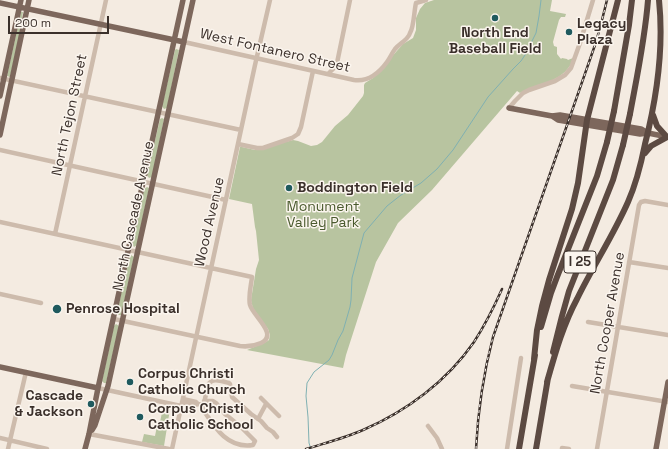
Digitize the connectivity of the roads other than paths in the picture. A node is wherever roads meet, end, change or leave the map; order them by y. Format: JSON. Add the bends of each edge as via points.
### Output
{"nodes":[{"id":1,"x":21,"y":0,"type":"edge"},
{"id":2,"x":29,"y":0,"type":"edge"},
{"id":3,"x":106,"y":0,"type":"edge"},
{"id":4,"x":183,"y":0,"type":"edge"},
{"id":5,"x":193,"y":0,"type":"edge"},
{"id":6,"x":270,"y":0,"type":"edge"},
{"id":7,"x":350,"y":0,"type":"edge"},
{"id":8,"x":426,"y":0,"type":"edge"},
{"id":9,"x":593,"y":0,"type":"edge"},
{"id":10,"x":618,"y":0,"type":"edge"},
{"id":11,"x":632,"y":0,"type":"edge"},
{"id":12,"x":648,"y":0,"type":"edge"},
{"id":13,"x":658,"y":0,"type":"edge"},
{"id":14,"x":416,"y":2,"type":"edge"},
{"id":15,"x":0,"y":3,"type":"edge"},
{"id":16,"x":19,"y":7,"type":"junction"},
{"id":17,"x":27,"y":9,"type":"junction"},
{"id":18,"x":100,"y":24,"type":"junction"},
{"id":19,"x":174,"y":40,"type":"junction"},
{"id":20,"x":184,"y":42,"type":"junction"},
{"id":21,"x":257,"y":59,"type":"junction"},
{"id":22,"x":312,"y":71,"type":"junction"},
{"id":23,"x":328,"y":74,"type":"junction"},
{"id":24,"x":2,"y":78,"type":"edge"},
{"id":25,"x":12,"y":80,"type":"junction"},
{"id":26,"x":0,"y":96,"type":"edge"},
{"id":27,"x":85,"y":97,"type":"junction"},
{"id":28,"x":509,"y":108,"type":"joint"},
{"id":29,"x":652,"y":111,"type":"junction"},
{"id":30,"x":159,"y":112,"type":"junction"},
{"id":31,"x":168,"y":114,"type":"junction"},
{"id":32,"x":587,"y":122,"type":"junction"},
{"id":33,"x":241,"y":130,"type":"junction"},
{"id":34,"x":648,"y":133,"type":"junction"},
{"id":35,"x":0,"y":135,"type":"edge"},
{"id":36,"x":668,"y":137,"type":"edge"},
{"id":37,"x":238,"y":144,"type":"junction"},
{"id":38,"x":0,"y":150,"type":"edge"},
{"id":39,"x":641,"y":161,"type":"junction"},
{"id":40,"x":70,"y":165,"type":"junction"},
{"id":41,"x":144,"y":181,"type":"junction"},
{"id":42,"x":153,"y":184,"type":"junction"},
{"id":43,"x":226,"y":200,"type":"junction"},
{"id":44,"x":668,"y":205,"type":"edge"},
{"id":45,"x":0,"y":222,"type":"edge"},
{"id":46,"x":55,"y":234,"type":"junction"},
{"id":47,"x":129,"y":250,"type":"junction"},
{"id":48,"x":138,"y":252,"type":"junction"},
{"id":49,"x":630,"y":262,"type":"junction"},
{"id":50,"x":211,"y":268,"type":"junction"},
{"id":51,"x":668,"y":268,"type":"edge"},
{"id":52,"x":0,"y":294,"type":"edge"},
{"id":53,"x":41,"y":303,"type":"dead end"},
{"id":54,"x":114,"y":319,"type":"junction"},
{"id":55,"x":123,"y":321,"type":"junction"},
{"id":56,"x":588,"y":322,"type":"dead end"},
{"id":57,"x":619,"y":327,"type":"junction"},
{"id":58,"x":668,"y":335,"type":"edge"},
{"id":59,"x":196,"y":337,"type":"junction"},
{"id":60,"x":521,"y":358,"type":"dead end"},
{"id":61,"x":534,"y":359,"type":"junction"},
{"id":62,"x":0,"y":367,"type":"edge"},
{"id":63,"x":26,"y":372,"type":"junction"},
{"id":64,"x":547,"y":382,"type":"junction"},
{"id":65,"x":668,"y":382,"type":"edge"},
{"id":66,"x":572,"y":386,"type":"dead end"},
{"id":67,"x":98,"y":388,"type":"junction"},
{"id":68,"x":107,"y":390,"type":"junction"},
{"id":69,"x":607,"y":391,"type":"junction"},
{"id":70,"x":261,"y":398,"type":"dead end"},
{"id":71,"x":182,"y":402,"type":"junction"},
{"id":72,"x":666,"y":402,"type":"edge"},
{"id":73,"x":202,"y":404,"type":"junction"},
{"id":74,"x":266,"y":404,"type":"junction"},
{"id":75,"x":279,"y":416,"type":"dead end"},
{"id":76,"x":98,"y":417,"type":"junction"},
{"id":77,"x":258,"y":419,"type":"junction"},
{"id":78,"x":428,"y":426,"type":"dead end"},
{"id":79,"x":90,"y":434,"type":"junction"},
{"id":80,"x":277,"y":437,"type":"dead end"},
{"id":81,"x":0,"y":438,"type":"edge"},
{"id":82,"x":10,"y":441,"type":"junction"},
{"id":83,"x":562,"y":448,"type":"dead end"},
{"id":84,"x":8,"y":449,"type":"edge"},
{"id":85,"x":47,"y":449,"type":"edge"},
{"id":86,"x":85,"y":449,"type":"edge"},
{"id":87,"x":171,"y":449,"type":"edge"},
{"id":88,"x":442,"y":449,"type":"edge"},
{"id":89,"x":507,"y":449,"type":"edge"},
{"id":90,"x":519,"y":449,"type":"edge"},
{"id":91,"x":536,"y":449,"type":"edge"},
{"id":92,"x":569,"y":449,"type":"edge"},
{"id":93,"x":598,"y":449,"type":"edge"},
{"id":94,"x":656,"y":449,"type":"edge"}],
"edges":[{"from":1,"to":16,"type":"main road"},
{"from":2,"to":17,"type":"main road"},
{"from":3,"to":18,"type":"street","name":"North Tejon Street"},
{"from":4,"to":19,"type":"main road","name":"North Cascade Avenue"},
{"from":5,"to":20,"type":"main road","name":"North Cascade Avenue"},
{"from":6,"to":21,"type":"street","name":"Wood Avenue"},
{"from":7,"to":23,"type":"street","via":[[337,63]]},
{"from":8,"to":14,"type":"street"},
{"from":9,"to":28,"type":"street","via":[[571,68],[555,81],[523,93]]},
{"from":10,"to":32,"type":"highway"},
{"from":11,"to":61,"type":"highway","number":"I 25","bridge":true,"via":[[607,142],[597,176],[551,293]]},
{"from":12,"to":64,"type":"highway","number":"I 25","bridge":true,"via":[[642,53],[623,145],[613,180],[566,302]]},
{"from":13,"to":29,"type":"highway","via":[[660,52]]},
{"from":14,"to":23,"type":"street","name":"West Fontanero Street","via":[[409,37],[394,50],[380,70],[362,80]]},
{"from":15,"to":16,"type":"main road"},
{"from":16,"to":17,"type":"main road"},
{"from":16,"to":24,"type":"main road"},
{"from":17,"to":18,"type":"main road"},
{"from":17,"to":25,"type":"main road"},
{"from":18,"to":19,"type":"main road"},
{"from":18,"to":27,"type":"street","name":"North Tejon Street"},
{"from":19,"to":20,"type":"main road"},
{"from":19,"to":30,"type":"main road","name":"North Cascade Avenue"},
{"from":20,"to":21,"type":"street","name":"West Fontanero Street"},
{"from":20,"to":31,"type":"main road","name":"North Cascade Avenue"},
{"from":21,"to":22,"type":"street","name":"West Fontanero Street"},
{"from":21,"to":33,"type":"street","name":"Wood Avenue"},
{"from":22,"to":23,"type":"street","name":"West Fontanero Street"},
{"from":22,"to":37,"type":"street","via":[[298,134],[288,140],[260,148]]},
{"from":24,"to":25,"type":"street"},
{"from":24,"to":26,"type":"main road"},
{"from":25,"to":27,"type":"street"},
{"from":25,"to":35,"type":"main road"},
{"from":27,"to":30,"type":"street"},
{"from":27,"to":40,"type":"street","name":"North Tejon Street"},
{"from":28,"to":32,"type":"main road","via":[[552,116],[558,120]]},
{"from":29,"to":34,"type":"highway"},
{"from":29,"to":36,"type":"highway","via":[[657,126]]},
{"from":30,"to":31,"type":"street"},
{"from":30,"to":41,"type":"main road","name":"North Cascade Avenue"},
{"from":31,"to":33,"type":"street"},
{"from":31,"to":42,"type":"main road","name":"North Cascade Avenue"},
{"from":32,"to":34,"type":"main road","via":[[640,134]]},
{"from":32,"to":61,"type":"highway","via":[[574,200],[544,296]]},
{"from":33,"to":37,"type":"street","name":"Wood Avenue"},
{"from":34,"to":36,"type":"main road"},
{"from":34,"to":39,"type":"highway"},
{"from":36,"to":39,"type":"highway","via":[[651,146]]},
{"from":37,"to":43,"type":"street","name":"Wood Avenue"},
{"from":38,"to":40,"type":"street"},
{"from":39,"to":64,"type":"highway","via":[[623,212],[569,315]]},
{"from":40,"to":41,"type":"street"},
{"from":40,"to":46,"type":"street","name":"North Tejon Street"},
{"from":41,"to":42,"type":"street"},
{"from":41,"to":47,"type":"main road","name":"North Cascade Avenue"},
{"from":42,"to":43,"type":"street"},
{"from":42,"to":48,"type":"main road","name":"North Cascade Avenue"},
{"from":43,"to":50,"type":"street","name":"Wood Avenue"},
{"from":44,"to":49,"type":"street","name":"North Cooper Avenue","via":[[641,202]]},
{"from":45,"to":46,"type":"street"},
{"from":46,"to":47,"type":"street"},
{"from":47,"to":48,"type":"street"},
{"from":47,"to":54,"type":"main road","name":"North Cascade Avenue"},
{"from":48,"to":50,"type":"street"},
{"from":48,"to":55,"type":"main road","name":"North Cascade Avenue"},
{"from":49,"to":51,"type":"street"},
{"from":49,"to":57,"type":"street","name":"North Cooper Avenue"},
{"from":50,"to":59,"type":"street","name":"Wood Avenue"},
{"from":50,"to":59,"type":"street","via":[[252,277],[250,305],[268,336],[261,343],[245,347]]},
{"from":52,"to":53,"type":"street"},
{"from":54,"to":55,"type":"street"},
{"from":54,"to":67,"type":"main road","name":"North Cascade Avenue"},
{"from":55,"to":59,"type":"street"},
{"from":55,"to":68,"type":"main road","name":"North Cascade Avenue"},
{"from":56,"to":57,"type":"street"},
{"from":57,"to":58,"type":"street"},
{"from":57,"to":69,"type":"street","name":"North Cooper Avenue"},
{"from":59,"to":71,"type":"street","name":"Wood Avenue"},
{"from":60,"to":89,"type":"street"},
{"from":61,"to":90,"type":"highway","number":"I 25"},
{"from":62,"to":63,"type":"main road"},
{"from":63,"to":67,"type":"main road"},
{"from":63,"to":82,"type":"street"},
{"from":64,"to":91,"type":"highway","number":"I 25"},
{"from":65,"to":72,"type":"main road"},
{"from":66,"to":69,"type":"street"},
{"from":67,"to":68,"type":"street"},
{"from":67,"to":76,"type":"main road","via":[[101,395]]},
{"from":67,"to":79,"type":"main road","name":"North Cascade Avenue"},
{"from":68,"to":71,"type":"street"},
{"from":68,"to":76,"type":"main road","name":"North Cascade Avenue"},
{"from":69,"to":72,"type":"street"},
{"from":69,"to":93,"type":"street","name":"North Cooper Avenue"},
{"from":70,"to":74,"type":"street"},
{"from":71,"to":73,"type":"street"},
{"from":71,"to":87,"type":"street","name":"Wood Avenue"},
{"from":72,"to":94,"type":"main road"},
{"from":73,"to":73,"type":"street","via":[[213,401],[216,403],[255,441],[254,444],[239,449],[222,440]]},
{"from":73,"to":77,"type":"street","via":[[210,381],[229,383],[232,397]]},
{"from":74,"to":75,"type":"street"},
{"from":74,"to":77,"type":"street"},
{"from":76,"to":79,"type":"main road","name":"North Cascade Avenue"},
{"from":77,"to":80,"type":"street"},
{"from":78,"to":88,"type":"street"},
{"from":79,"to":86,"type":"main road","name":"North Cascade Avenue"},
{"from":79,"to":87,"type":"street"},
{"from":81,"to":82,"type":"street"},
{"from":82,"to":84,"type":"street"},
{"from":82,"to":85,"type":"street"},
{"from":83,"to":92,"type":"street"}]}
